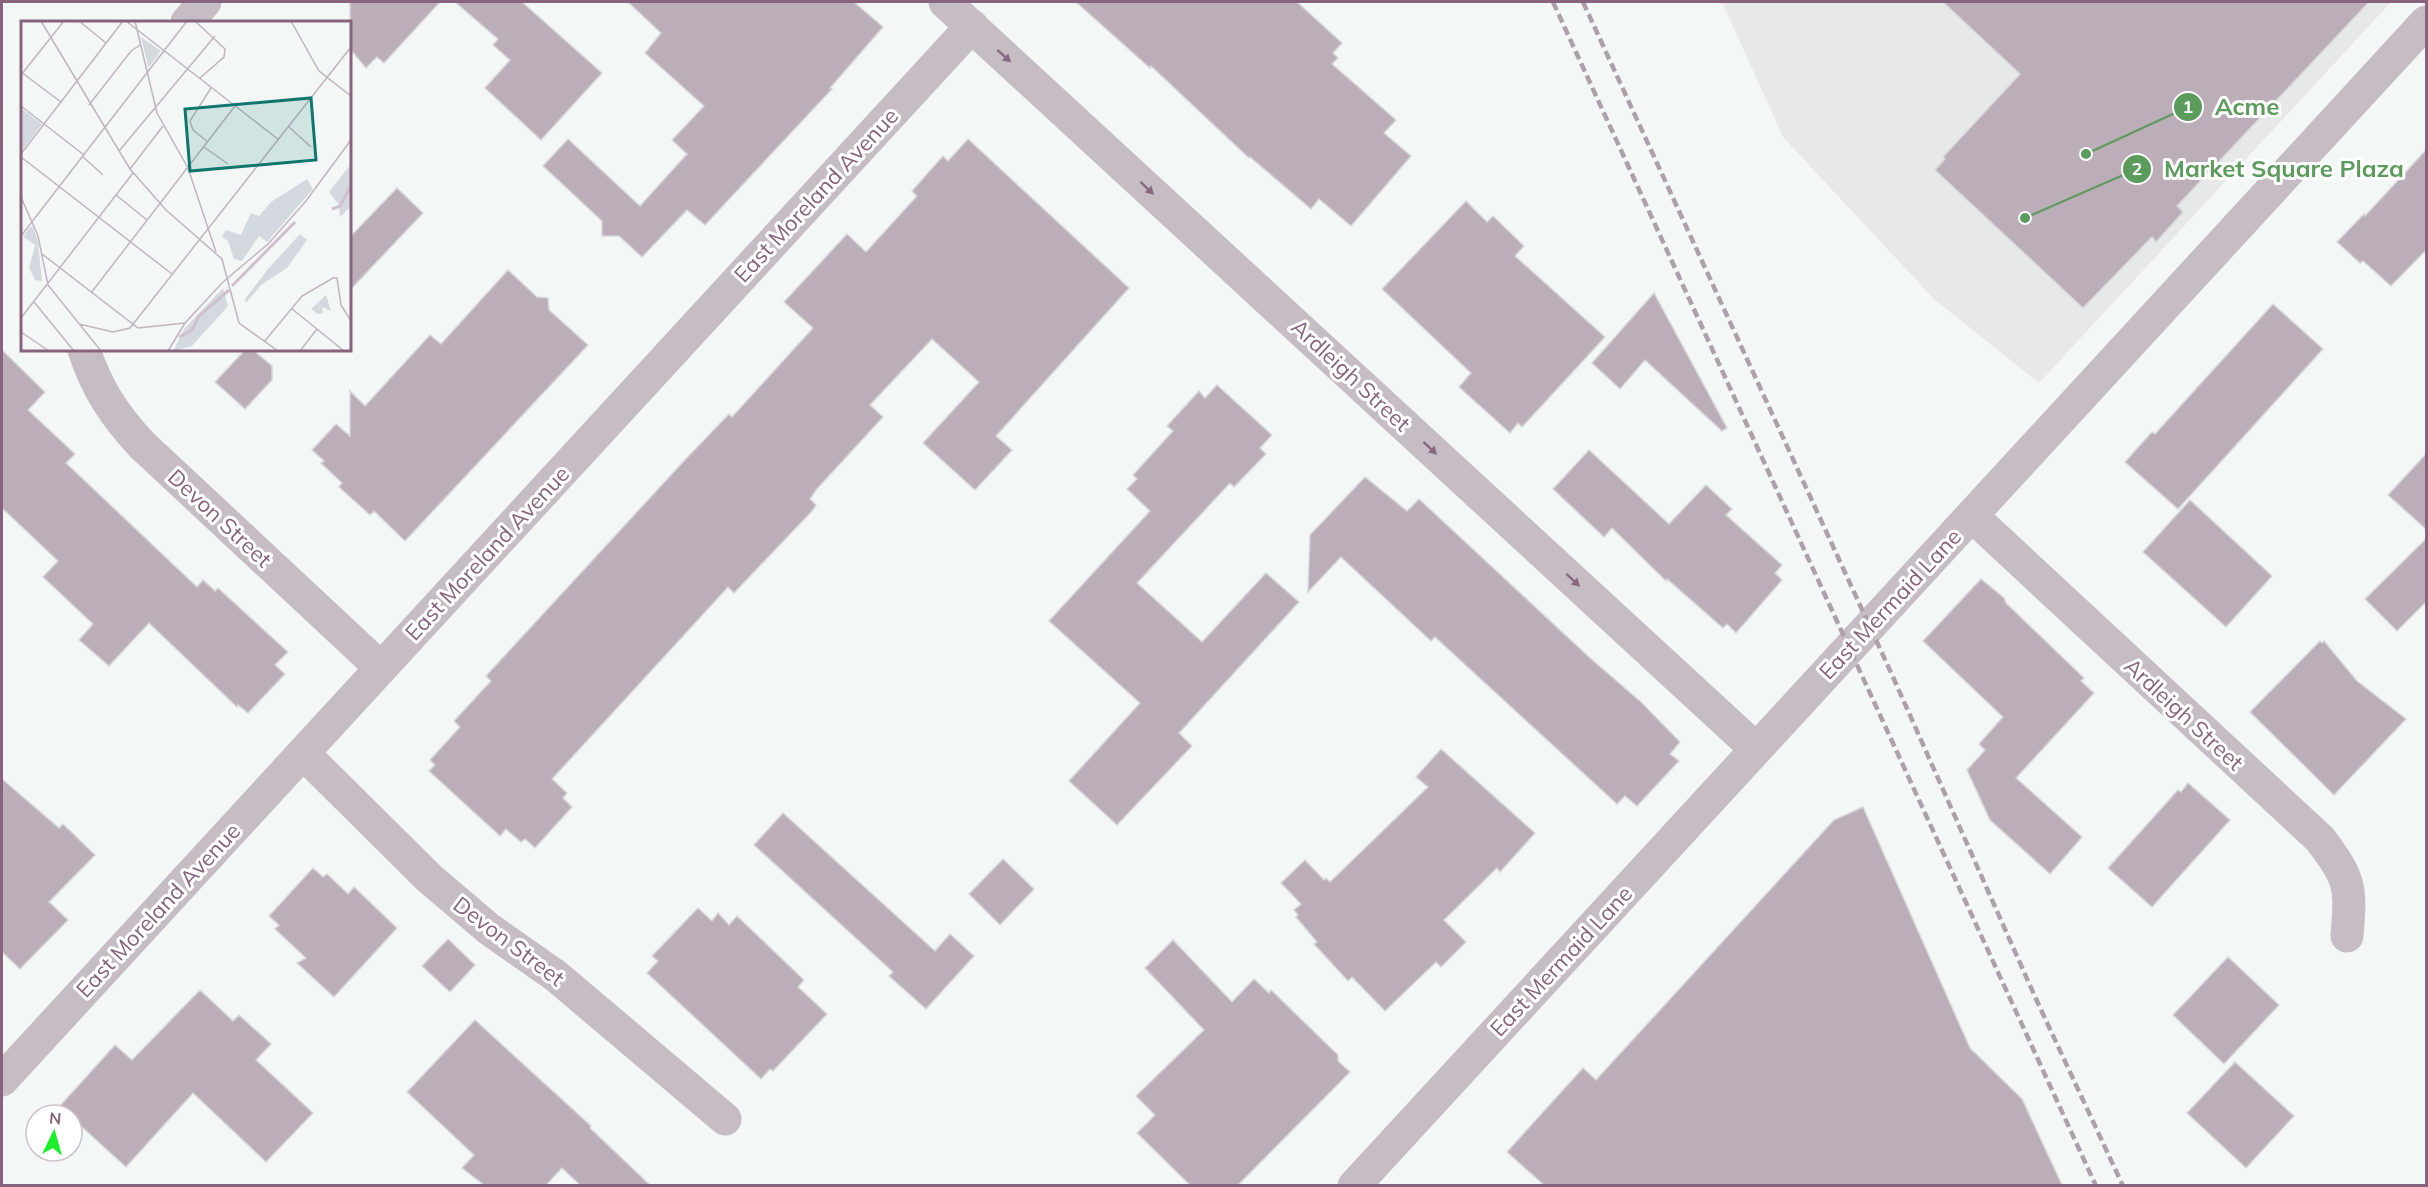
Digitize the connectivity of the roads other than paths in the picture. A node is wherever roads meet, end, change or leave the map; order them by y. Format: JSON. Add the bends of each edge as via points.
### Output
{"nodes":[{"id":1,"x":205,"y":2,"type":"edge"},
{"id":2,"x":945,"y":2,"type":"edge"},
{"id":3,"x":188,"y":21,"type":"edge"},
{"id":4,"x":2427,"y":22,"type":"edge"},
{"id":5,"x":972,"y":26,"type":"junction"},
{"id":6,"x":84,"y":351,"type":"edge"},
{"id":7,"x":1972,"y":516,"type":"junction"},
{"id":8,"x":381,"y":668,"type":"junction"},
{"id":9,"x":1756,"y":749,"type":"junction"},
{"id":10,"x":303,"y":753,"type":"junction"},
{"id":11,"x":2347,"y":936,"type":"dead end"},
{"id":12,"x":2,"y":1080,"type":"edge"},
{"id":13,"x":725,"y":1119,"type":"dead end"},
{"id":14,"x":1354,"y":1185,"type":"edge"}],
"edges":[{"from":1,"to":3,"type":"street"},
{"from":2,"to":5,"type":"street","name":"Ardleigh Street"},
{"from":4,"to":7,"type":"street","name":"East Mermaid Lane"},
{"from":5,"to":8,"type":"street","name":"East Moreland Avenue"},
{"from":5,"to":9,"type":"street","name":"Ardleigh Street","one_way":true},
{"from":6,"to":8,"type":"street","name":"Devon Street","via":[[103,395],[127,429]]},
{"from":7,"to":9,"type":"street","name":"East Mermaid Lane"},
{"from":7,"to":11,"type":"street","name":"Ardleigh Street","via":[[2320,839],[2346,881],[2350,898]]},
{"from":8,"to":10,"type":"street","name":"East Moreland Avenue"},
{"from":9,"to":14,"type":"street","name":"East Mermaid Lane"},
{"from":10,"to":12,"type":"street","name":"East Moreland Avenue"},
{"from":10,"to":13,"type":"street","name":"Devon Street","via":[[429,878],[489,929],[556,976]]}]}
